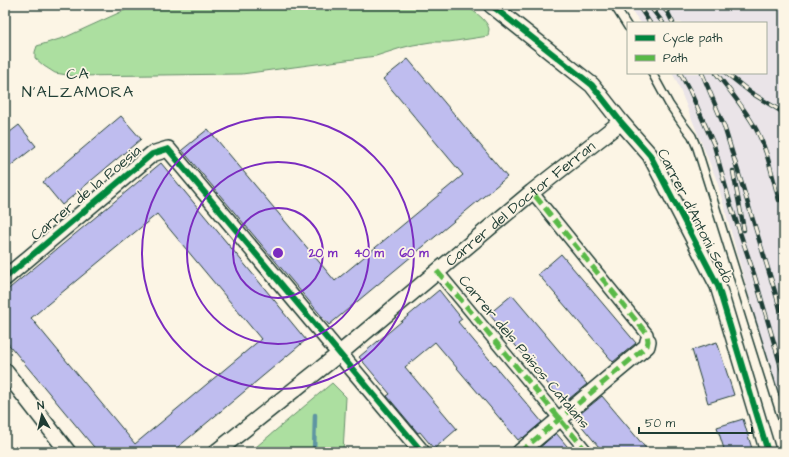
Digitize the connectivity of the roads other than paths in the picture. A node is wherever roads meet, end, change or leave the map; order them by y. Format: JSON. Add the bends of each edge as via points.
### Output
{"nodes":[{"id":1,"x":491,"y":5,"type":"edge"},
{"id":2,"x":614,"y":5,"type":"edge"},
{"id":3,"x":627,"y":25,"type":"edge"},
{"id":4,"x":653,"y":74,"type":"edge"},
{"id":5,"x":621,"y":122,"type":"junction"},
{"id":6,"x":532,"y":192,"type":"junction"},
{"id":7,"x":437,"y":271,"type":"junction"},
{"id":8,"x":5,"y":278,"type":"edge"},
{"id":9,"x":648,"y":341,"type":"joint"},
{"id":10,"x":339,"y":354,"type":"junction"},
{"id":11,"x":5,"y":371,"type":"edge"},
{"id":12,"x":559,"y":418,"type":"junction"},
{"id":13,"x":784,"y":425,"type":"edge"},
{"id":14,"x":68,"y":452,"type":"edge"},
{"id":15,"x":216,"y":452,"type":"edge"},
{"id":16,"x":422,"y":452,"type":"edge"},
{"id":17,"x":520,"y":452,"type":"edge"},
{"id":18,"x":587,"y":452,"type":"edge"},
{"id":19,"x":768,"y":452,"type":"edge"}],
"edges":[{"from":1,"to":5,"type":"street","name":"Carrer d'Antoni Sedó","via":[[592,85]]},
{"from":2,"to":3,"type":"lane"},
{"from":4,"to":13,"type":"lane","via":[[697,148]]},
{"from":5,"to":6,"type":"street","name":"Carrer del Doctor Ferran"},
{"from":5,"to":19,"type":"street","name":"Carrer d'Antoni Sedó","via":[[650,155],[718,286]]},
{"from":6,"to":7,"type":"street","name":"Carrer del Doctor Ferran"},
{"from":6,"to":9,"type":"street","via":[[647,334]]},
{"from":7,"to":10,"type":"street","name":"Carrer del Doctor Ferran"},
{"from":7,"to":12,"type":"street","name":"Carrer dels Països Catalans"},
{"from":8,"to":10,"type":"street","name":"Carrer de la Poesia","via":[[152,154],[168,149]]},
{"from":9,"to":12,"type":"street","via":[[647,346]]},
{"from":10,"to":15,"type":"street","name":"Carrer del Doctor Ferran"},
{"from":10,"to":16,"type":"street"},
{"from":11,"to":14,"type":"street"},
{"from":12,"to":17,"type":"street"},
{"from":12,"to":18,"type":"street","name":"Carrer dels Països Catalans"}]}
